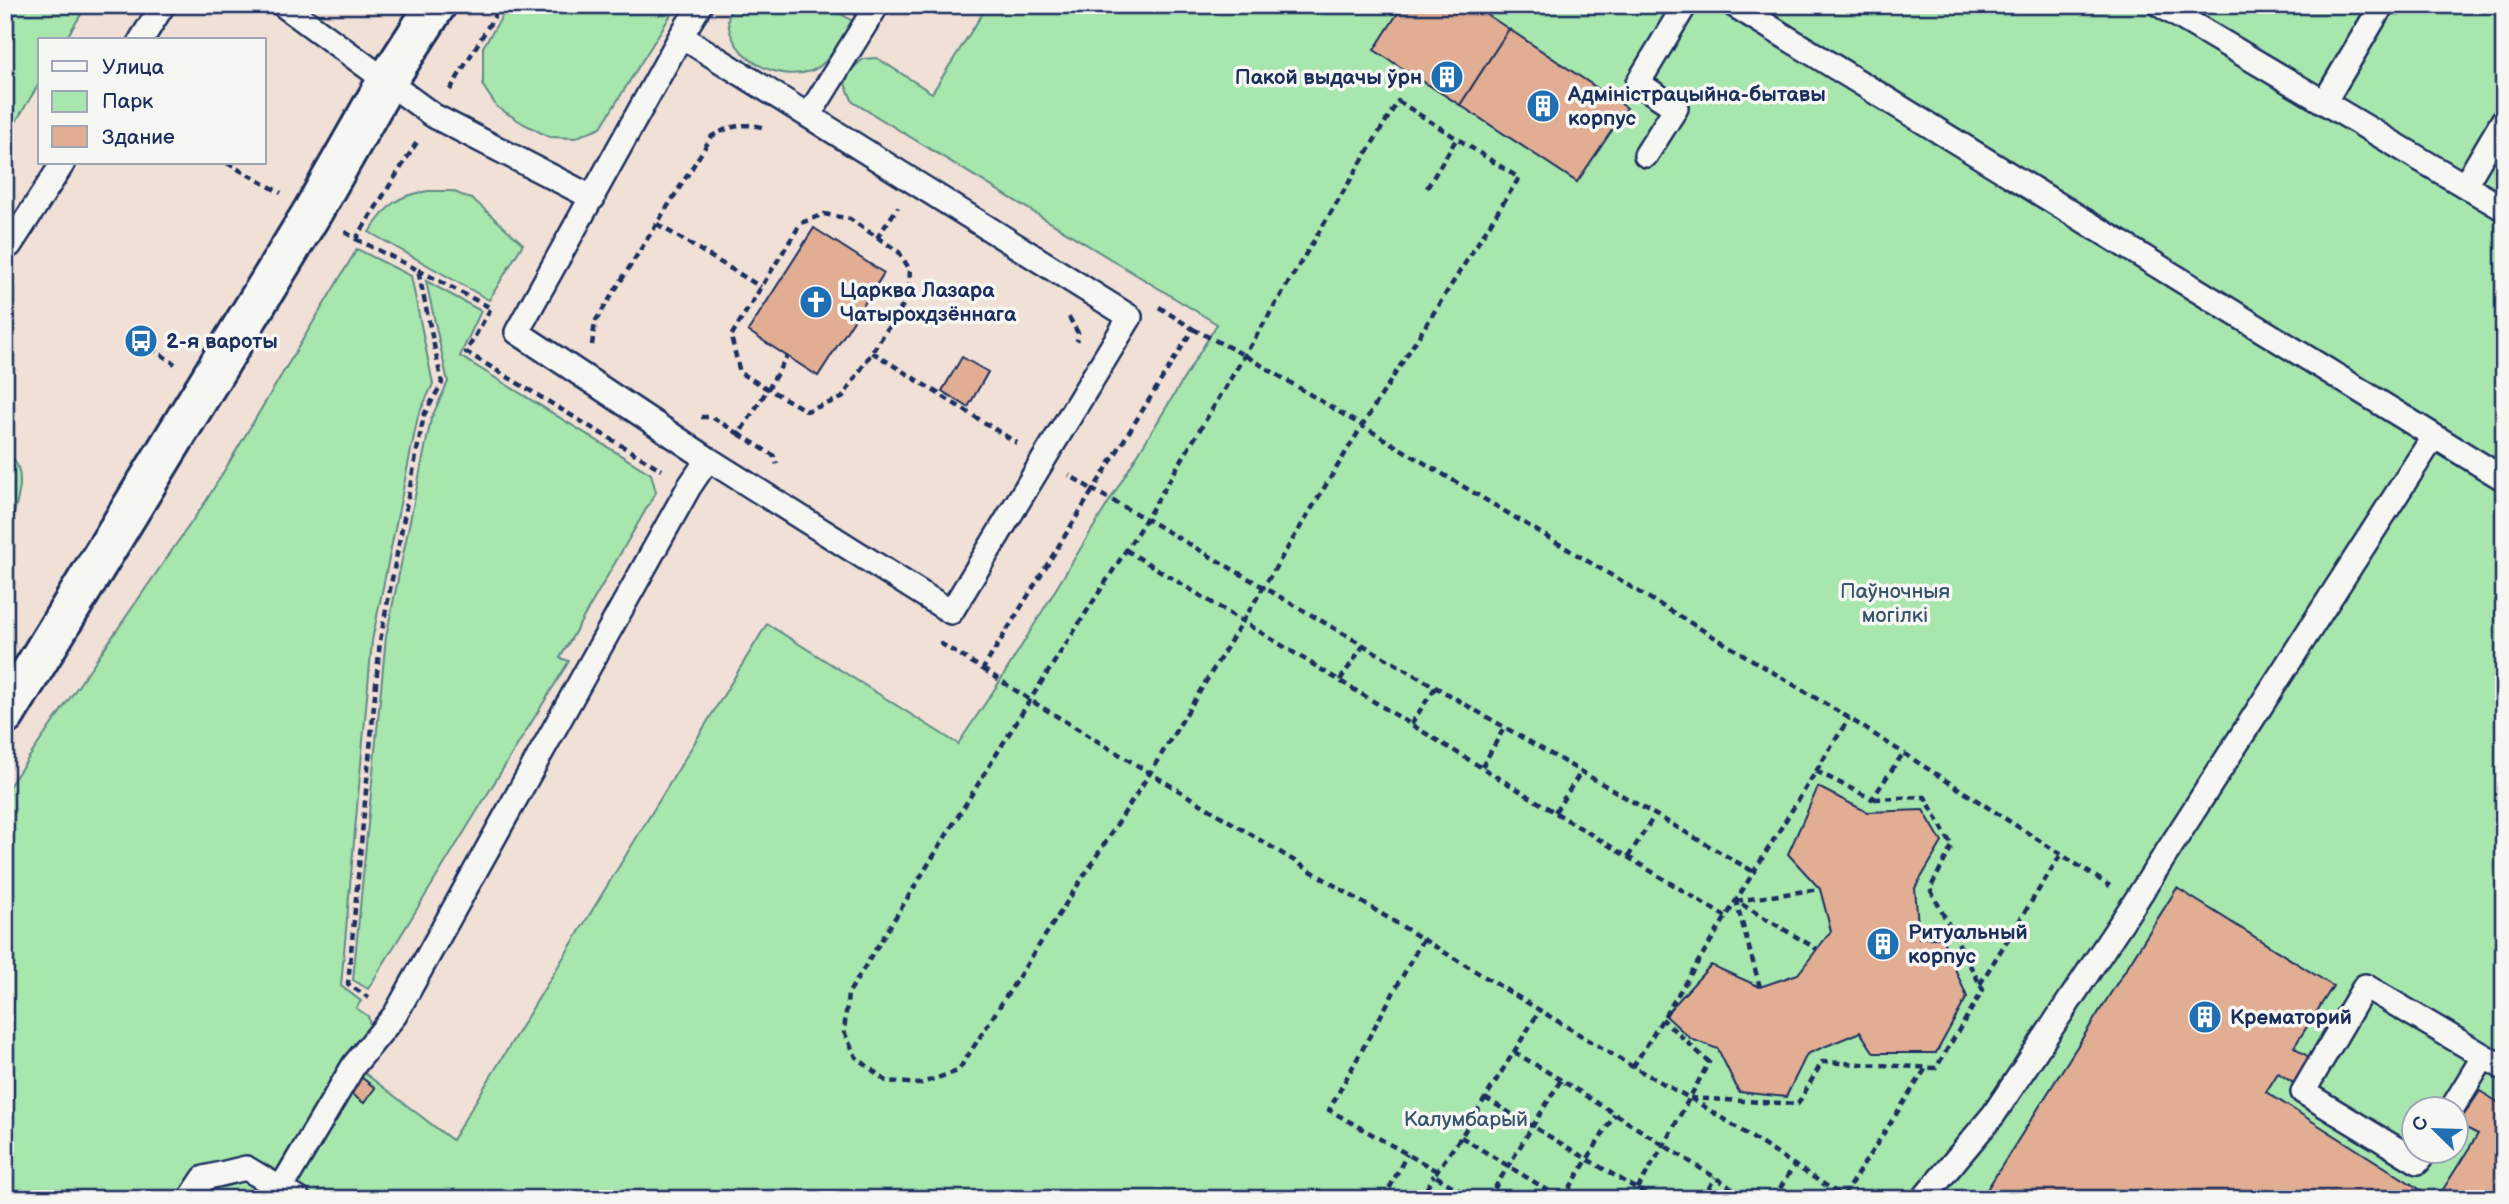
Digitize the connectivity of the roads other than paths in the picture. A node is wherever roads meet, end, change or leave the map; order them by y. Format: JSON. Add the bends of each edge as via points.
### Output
{"nodes":[{"id":1,"x":163,"y":5,"type":"edge"},
{"id":2,"x":283,"y":5,"type":"edge"},
{"id":3,"x":436,"y":5,"type":"edge"},
{"id":4,"x":699,"y":5,"type":"edge"},
{"id":5,"x":877,"y":5,"type":"edge"},
{"id":6,"x":1685,"y":5,"type":"edge"},
{"id":7,"x":1734,"y":5,"type":"edge"},
{"id":8,"x":2160,"y":5,"type":"edge"},
{"id":9,"x":2382,"y":5,"type":"edge"},
{"id":10,"x":2194,"y":14,"type":"edge"},
{"id":11,"x":681,"y":36,"type":"junction"},
{"id":12,"x":142,"y":38,"type":"edge"},
{"id":13,"x":387,"y":81,"type":"junction"},
{"id":14,"x":2325,"y":101,"type":"junction"},
{"id":15,"x":808,"y":115,"type":"junction"},
{"id":16,"x":2504,"y":119,"type":"edge"},
{"id":17,"x":1646,"y":155,"type":"dead end"},
{"id":18,"x":62,"y":164,"type":"edge"},
{"id":19,"x":2465,"y":185,"type":"junction"},
{"id":20,"x":593,"y":198,"type":"junction"},
{"id":21,"x":2504,"y":209,"type":"edge"},
{"id":22,"x":10,"y":245,"type":"dead end"},
{"id":23,"x":2434,"y":436,"type":"junction"},
{"id":24,"x":708,"y":459,"type":"junction"},
{"id":25,"x":2504,"y":479,"type":"edge"},
{"id":26,"x":5,"y":715,"type":"edge"},
{"id":27,"x":2494,"y":1062,"type":"edge"},
{"id":28,"x":2464,"y":1096,"type":"edge"},
{"id":29,"x":2400,"y":1151,"type":"edge"},
{"id":30,"x":290,"y":1194,"type":"edge"},
{"id":31,"x":190,"y":1199,"type":"edge"},
{"id":32,"x":1923,"y":1199,"type":"edge"}],
"edges":[{"from":1,"to":12,"type":"lane"},
{"from":2,"to":13,"type":"lane"},
{"from":3,"to":13,"type":"main road"},
{"from":4,"to":11,"type":"lane"},
{"from":5,"to":15,"type":"lane"},
{"from":6,"to":17,"type":"lane","via":[[1638,83],[1676,108]]},
{"from":7,"to":23,"type":"lane"},
{"from":8,"to":10,"type":"lane"},
{"from":9,"to":14,"type":"lane"},
{"from":10,"to":14,"type":"lane"},
{"from":11,"to":15,"type":"lane"},
{"from":11,"to":20,"type":"lane"},
{"from":13,"to":20,"type":"lane","via":[[434,116]]},
{"from":13,"to":26,"type":"main road","via":[[313,211]]},
{"from":14,"to":19,"type":"lane"},
{"from":15,"to":24,"type":"lane","via":[[1130,317],[951,612]]},
{"from":16,"to":19,"type":"lane"},
{"from":18,"to":22,"type":"lane"},
{"from":19,"to":21,"type":"lane"},
{"from":20,"to":24,"type":"lane","via":[[517,332]]},
{"from":23,"to":25,"type":"lane"},
{"from":23,"to":32,"type":"lane","via":[[1994,1114]]},
{"from":24,"to":30,"type":"lane","via":[[395,1015],[354,1065]]},
{"from":27,"to":28,"type":"lane"},
{"from":27,"to":29,"type":"lane","via":[[2365,986],[2303,1092]]},
{"from":30,"to":31,"type":"lane","via":[[246,1168],[204,1178]]}]}
